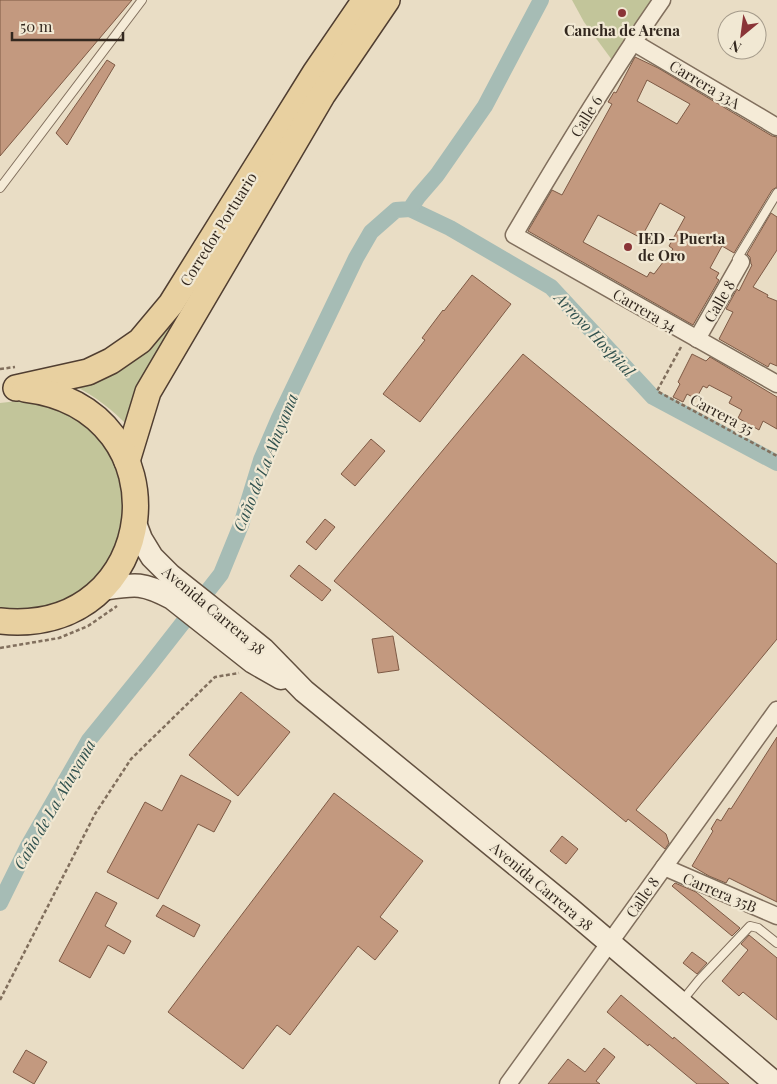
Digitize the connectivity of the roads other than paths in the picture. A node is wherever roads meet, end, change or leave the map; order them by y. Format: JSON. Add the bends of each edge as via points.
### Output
{"nodes":[{"id":1,"x":142,"y":0,"type":"edge"},
{"id":2,"x":365,"y":0,"type":"edge"},
{"id":3,"x":387,"y":0,"type":"edge"},
{"id":4,"x":662,"y":0,"type":"edge"},
{"id":5,"x":633,"y":42,"type":"junction"},
{"id":6,"x":777,"y":126,"type":"edge"},
{"id":7,"x":0,"y":188,"type":"edge"},
{"id":8,"x":777,"y":193,"type":"edge"},
{"id":9,"x":514,"y":235,"type":"joint"},
{"id":10,"x":739,"y":261,"type":"joint"},
{"id":11,"x":692,"y":337,"type":"junction"},
{"id":12,"x":777,"y":384,"type":"edge"},
{"id":13,"x":8,"y":389,"type":"edge"},
{"id":14,"x":127,"y":461,"type":"junction"},
{"id":15,"x":135,"y":523,"type":"junction"},
{"id":16,"x":102,"y":589,"type":"junction"},
{"id":17,"x":176,"y":591,"type":"junction"},
{"id":18,"x":7,"y":624,"type":"edge"},
{"id":19,"x":777,"y":710,"type":"edge"},
{"id":20,"x":664,"y":867,"type":"junction"},
{"id":21,"x":777,"y":916,"type":"edge"},
{"id":22,"x":610,"y":943,"type":"junction"},
{"id":23,"x":777,"y":943,"type":"edge"},
{"id":24,"x":681,"y":1003,"type":"junction"},
{"id":25,"x":508,"y":1084,"type":"edge"},
{"id":26,"x":776,"y":1084,"type":"edge"}],
"edges":[{"from":1,"to":7,"type":"lane"},
{"from":2,"to":13,"type":"main road","name":"Corredor Portuario","via":[[315,73],[171,304],[140,341],[88,372]]},
{"from":3,"to":14,"type":"main road","name":"Corredor Portuario","via":[[323,94],[148,392]]},
{"from":4,"to":5,"type":"street","name":"Calle 6"},
{"from":5,"to":6,"type":"street","name":"Carrera 33A"},
{"from":5,"to":9,"type":"street","name":"Calle 6"},
{"from":8,"to":10,"type":"lane","name":"Calle 8"},
{"from":9,"to":11,"type":"street","name":"Carrera 34"},
{"from":10,"to":11,"type":"street","name":"Calle 8"},
{"from":11,"to":12,"type":"street","name":"Carrera 34"},
{"from":13,"to":14,"type":"main road","via":[[45,391],[71,401],[94,416],[114,437]]},
{"from":14,"to":15,"type":"main road","via":[[134,481]]},
{"from":15,"to":16,"type":"main road","via":[[129,547],[118,569]]},
{"from":15,"to":17,"type":"street","name":"Avenida Carrera 38","via":[[141,540]]},
{"from":16,"to":17,"type":"street","name":"Avenida Carrera 38","via":[[144,586]]},
{"from":16,"to":18,"type":"main road","via":[[78,607],[50,619]]},
{"from":17,"to":22,"type":"street","name":"Avenida Carrera 38","via":[[240,641],[253,662],[304,691]]},
{"from":19,"to":20,"type":"street","name":"Calle 8"},
{"from":20,"to":21,"type":"street","name":"Carrera 35B"},
{"from":20,"to":22,"type":"street","name":"Calle 8"},
{"from":22,"to":24,"type":"street","name":"Avenida Carrera 38"},
{"from":22,"to":25,"type":"street","name":"Calle 8"},
{"from":23,"to":24,"type":"lane","via":[[758,928],[750,926]]},
{"from":24,"to":26,"type":"street","name":"Avenida Carrera 38"}]}
